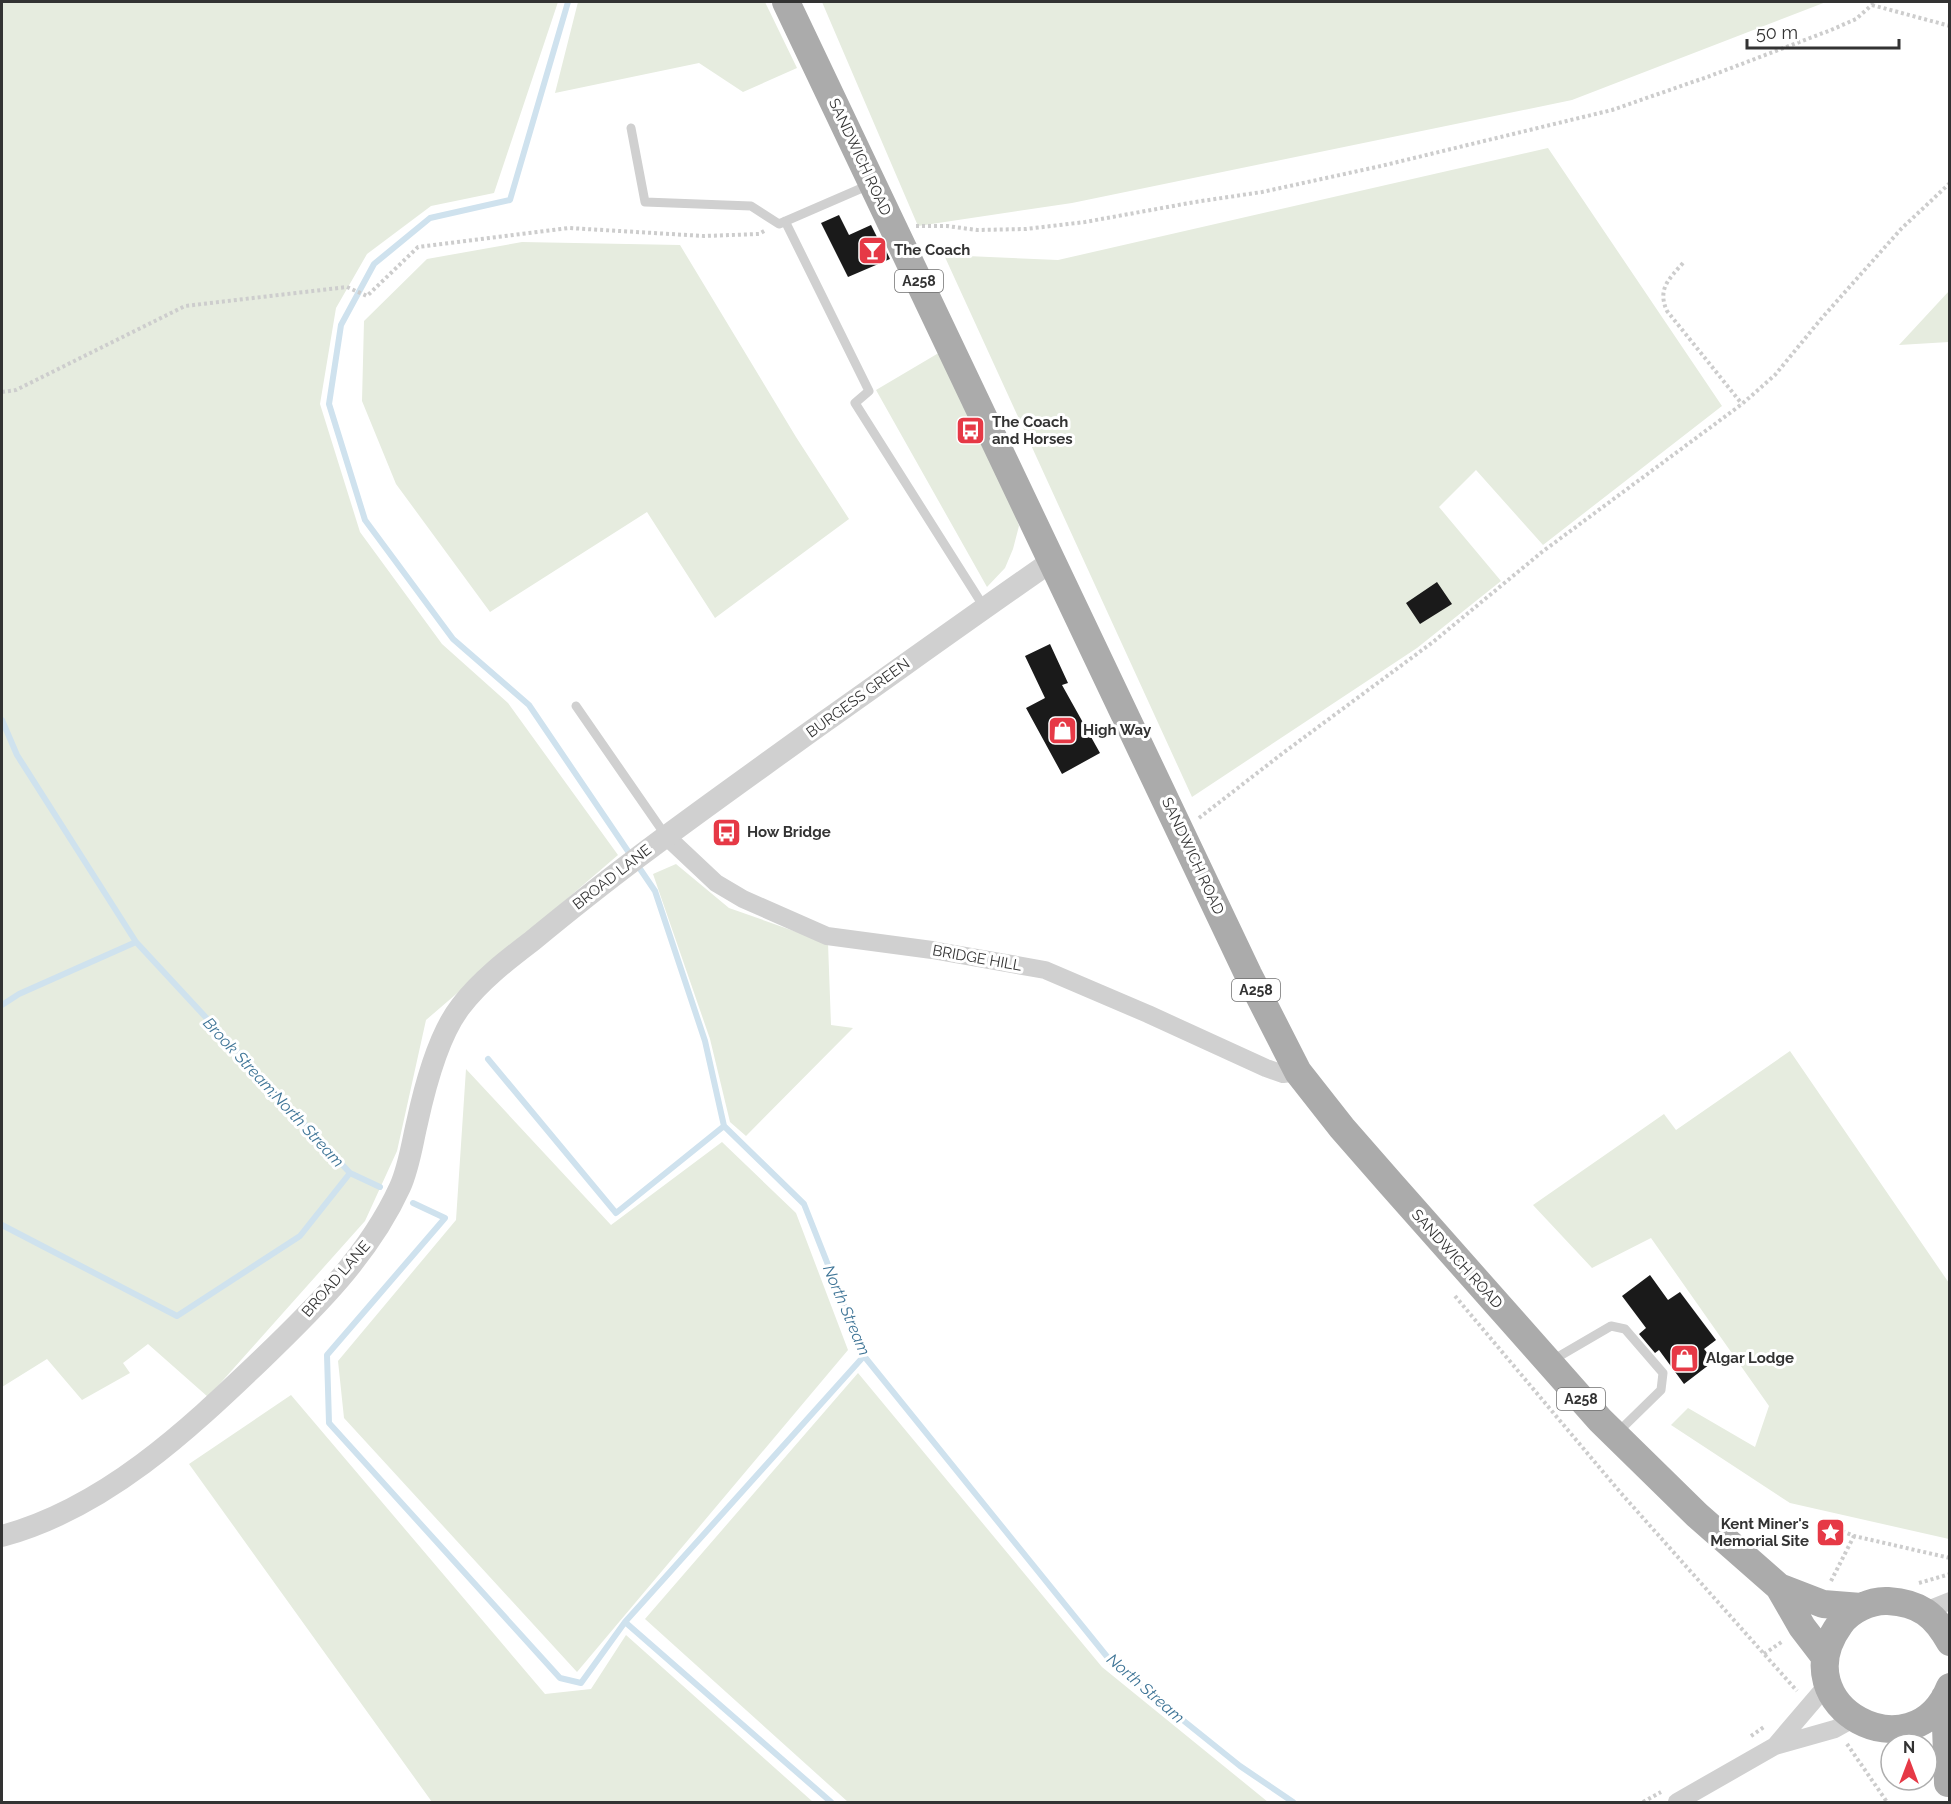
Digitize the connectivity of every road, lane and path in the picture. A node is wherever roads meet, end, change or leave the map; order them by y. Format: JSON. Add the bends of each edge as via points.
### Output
{"nodes":[{"id":1,"x":786,"y":2,"type":"edge"},
{"id":2,"x":1873,"y":3,"type":"edge"},
{"id":3,"x":1950,"y":26,"type":"edge"},
{"id":4,"x":631,"y":128,"type":"dead end"},
{"id":5,"x":872,"y":183,"type":"junction"},
{"id":6,"x":1950,"y":183,"type":"edge"},
{"id":7,"x":782,"y":223,"type":"junction"},
{"id":8,"x":896,"y":234,"type":"junction"},
{"id":9,"x":1683,"y":263,"type":"dead end"},
{"id":10,"x":2,"y":392,"type":"edge"},
{"id":11,"x":1742,"y":405,"type":"junction"},
{"id":12,"x":1052,"y":561,"type":"junction"},
{"id":13,"x":984,"y":607,"type":"junction"},
{"id":14,"x":576,"y":706,"type":"dead end"},
{"id":15,"x":1182,"y":832,"type":"junction"},
{"id":16,"x":666,"y":836,"type":"junction"},
{"id":17,"x":1298,"y":1072,"type":"junction"},
{"id":18,"x":1454,"y":1295,"type":"dead end"},
{"id":19,"x":1549,"y":1362,"type":"junction"},
{"id":20,"x":1615,"y":1435,"type":"junction"},
{"id":21,"x":1842,"y":1531,"type":"dead end"},
{"id":22,"x":2,"y":1536,"type":"edge"},
{"id":23,"x":1854,"y":1536,"type":"junction"},
{"id":24,"x":1950,"y":1558,"type":"edge"},
{"id":25,"x":1779,"y":1587,"type":"junction"},
{"id":26,"x":1827,"y":1589,"type":"dead end"},
{"id":27,"x":1937,"y":1606,"type":"edge"},
{"id":28,"x":1861,"y":1607,"type":"junction"},
{"id":29,"x":1950,"y":1642,"type":"edge"},
{"id":30,"x":1825,"y":1657,"type":"junction"},
{"id":31,"x":1827,"y":1685,"type":"junction"},
{"id":32,"x":1947,"y":1692,"type":"edge"},
{"id":33,"x":1799,"y":1694,"type":"dead end"},
{"id":34,"x":1853,"y":1719,"type":"junction"},
{"id":35,"x":1889,"y":1732,"type":"edge"},
{"id":36,"x":1910,"y":1732,"type":"edge"},
{"id":37,"x":1775,"y":1746,"type":"junction"},
{"id":38,"x":1855,"y":1753,"type":"dead end"},
{"id":39,"x":1939,"y":1771,"type":"edge"},
{"id":40,"x":1949,"y":1784,"type":"edge"},
{"id":41,"x":1677,"y":1803,"type":"edge"},
{"id":42,"x":1887,"y":1803,"type":"edge"}],
"edges":[{"from":1,"to":5,"type":"main road","name":"SANDWICH ROAD","number":"A258"},
{"from":2,"to":3,"type":"path"},
{"from":2,"to":8,"type":"path","via":[[1856,19],[1780,51],[1612,110],[1381,166],[1262,192],[1085,222],[1026,229],[918,226]]},
{"from":4,"to":7,"type":"lane","via":[[645,202],[751,206]]},
{"from":5,"to":7,"type":"lane"},
{"from":5,"to":8,"type":"main road","name":"SANDWICH ROAD","number":"A258"},
{"from":6,"to":11,"type":"path","via":[[1901,229],[1775,375]]},
{"from":7,"to":10,"type":"path","via":[[759,234],[704,236],[569,228],[418,247],[367,296],[347,287],[185,306],[16,390]]},
{"from":7,"to":13,"type":"lane","via":[[869,391],[855,404]]},
{"from":8,"to":12,"type":"main road","name":"SANDWICH ROAD","number":"A258"},
{"from":9,"to":11,"type":"path","via":[[1663,290],[1662,300]]},
{"from":11,"to":15,"type":"path","via":[[1542,552],[1433,642]]},
{"from":12,"to":13,"type":"street","name":"BURGESS GREEN"},
{"from":12,"to":15,"type":"main road","name":"SANDWICH ROAD","number":"A258"},
{"from":13,"to":16,"type":"street","name":"BURGESS GREEN"},
{"from":14,"to":16,"type":"lane"},
{"from":15,"to":17,"type":"main road","name":"SANDWICH ROAD","number":"A258"},
{"from":16,"to":17,"type":"street","name":"BRIDGE HILL","via":[[716,883],[827,936],[1045,970],[1266,1068],[1283,1074]]},
{"from":16,"to":22,"type":"street","name":"BROAD LANE","via":[[520,950],[460,1007],[433,1065],[402,1182],[369,1243],[335,1284],[241,1379],[168,1444],[117,1482],[64,1514]]},
{"from":17,"to":19,"type":"main road","name":"SANDWICH ROAD","number":"A258"},
{"from":18,"to":33,"type":"path","via":[[1620,1492]]},
{"from":19,"to":20,"type":"main road","name":"SANDWICH ROAD","number":"A258"},
{"from":19,"to":20,"type":"lane","via":[[1611,1326],[1625,1329],[1663,1373],[1661,1390]]},
{"from":20,"to":25,"type":"main road","name":"SANDWICH ROAD","number":"A258"},
{"from":21,"to":23,"type":"path"},
{"from":23,"to":24,"type":"path"},
{"from":23,"to":26,"type":"path"},
{"from":25,"to":28,"type":"main road","name":"SANDWICH ROAD","number":"A258","via":[[1823,1604]]},
{"from":25,"to":30,"type":"main road","name":"SANDWICH ROAD","number":"A258"},
{"from":27,"to":28,"type":"main road","via":[[1882,1601]]},
{"from":27,"to":29,"type":"main road","via":[[1940,1625]]},
{"from":28,"to":30,"type":"main road","via":[[1843,1619],[1831,1636]]},
{"from":30,"to":31,"type":"main road"},
{"from":31,"to":34,"type":"main road"},
{"from":31,"to":37,"type":"street"},
{"from":32,"to":36,"type":"main road","via":[[1933,1713]]},
{"from":32,"to":40,"type":"main road"},
{"from":34,"to":35,"type":"main road"},
{"from":34,"to":37,"type":"street","via":[[1834,1729]]},
{"from":37,"to":41,"type":"street"},
{"from":38,"to":42,"type":"path"},
{"from":39,"to":40,"type":"main road"}]}
